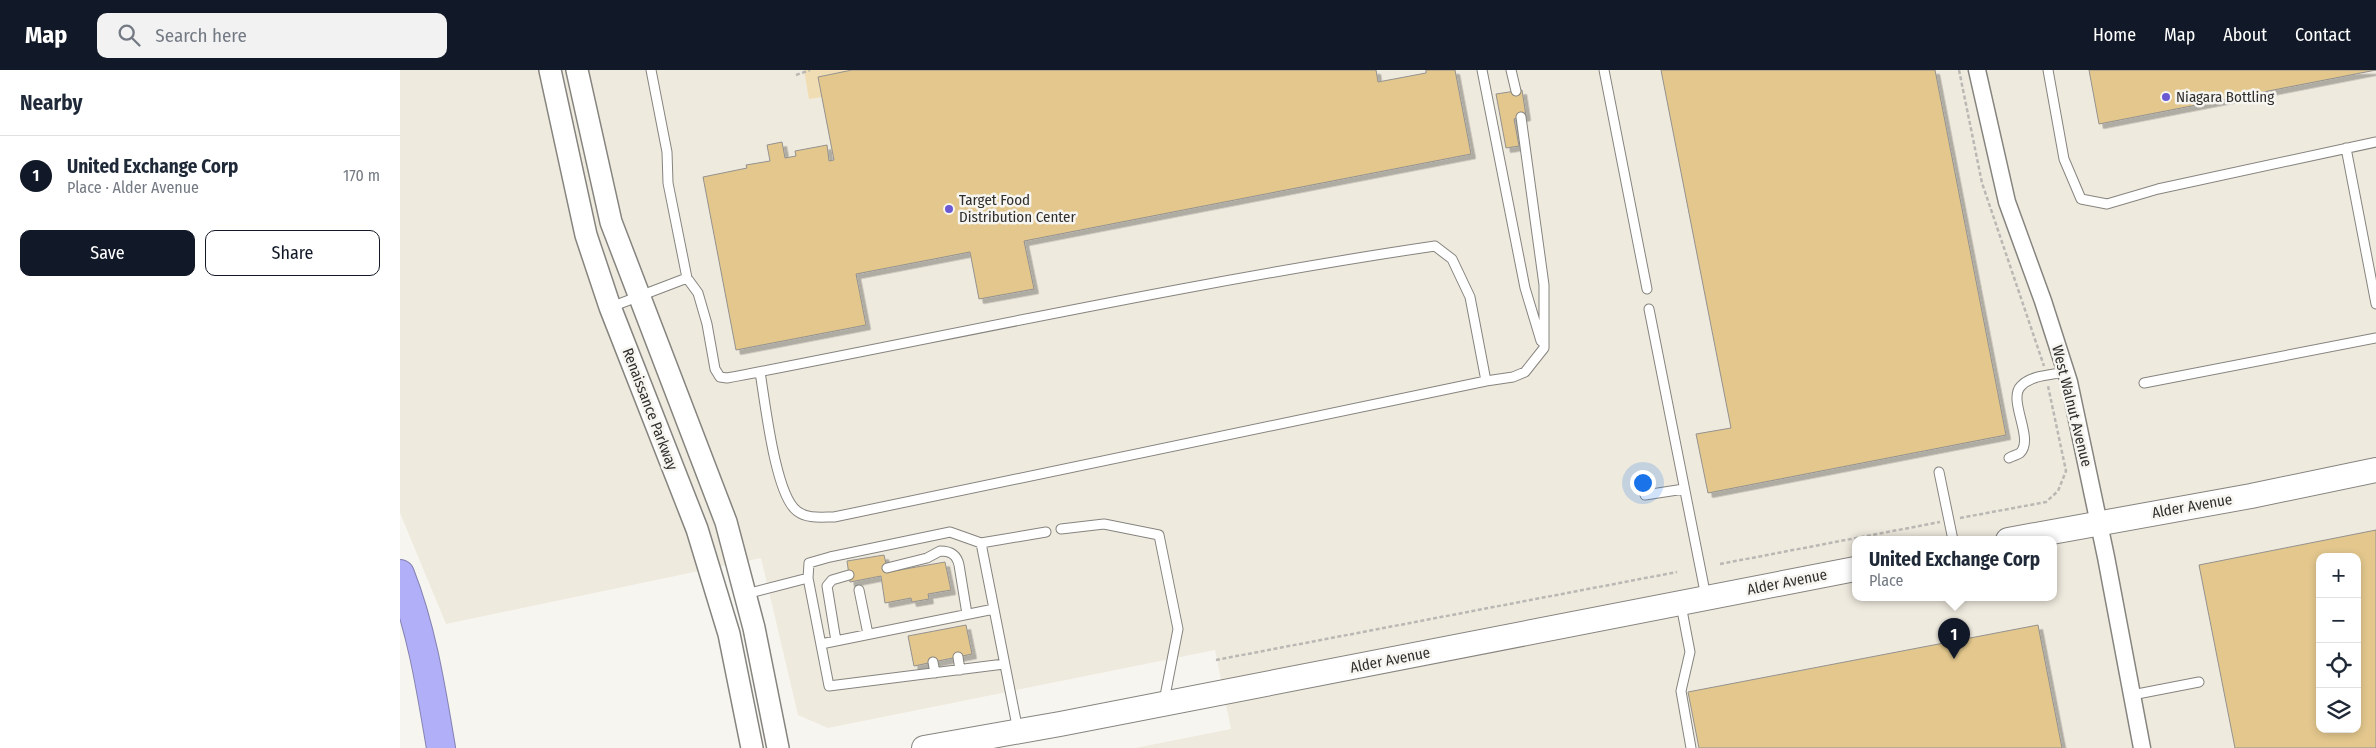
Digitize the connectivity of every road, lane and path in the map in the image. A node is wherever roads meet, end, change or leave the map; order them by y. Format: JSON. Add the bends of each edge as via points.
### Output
{"nodes":[{"id":1,"x":550,"y":70,"type":"edge"},
{"id":2,"x":577,"y":70,"type":"edge"},
{"id":3,"x":651,"y":70,"type":"edge"},
{"id":4,"x":810,"y":70,"type":"edge"},
{"id":5,"x":1482,"y":70,"type":"edge"},
{"id":6,"x":1511,"y":70,"type":"edge"},
{"id":7,"x":1604,"y":70,"type":"edge"},
{"id":8,"x":1959,"y":70,"type":"edge"},
{"id":9,"x":1977,"y":70,"type":"edge"},
{"id":10,"x":2048,"y":70,"type":"edge"},
{"id":11,"x":796,"y":75,"type":"dead end"},
{"id":12,"x":1516,"y":91,"type":"dead end"},
{"id":13,"x":1521,"y":117,"type":"dead end"},
{"id":14,"x":2376,"y":142,"type":"edge"},
{"id":15,"x":2346,"y":148,"type":"junction"},
{"id":16,"x":687,"y":278,"type":"junction"},
{"id":17,"x":1647,"y":289,"type":"dead end"},
{"id":18,"x":639,"y":297,"type":"junction"},
{"id":19,"x":2376,"y":304,"type":"edge"},
{"id":20,"x":610,"y":307,"type":"junction"},
{"id":21,"x":1649,"y":309,"type":"dead end"},
{"id":22,"x":2376,"y":338,"type":"edge"},
{"id":23,"x":1544,"y":348,"type":"junction"},
{"id":24,"x":760,"y":372,"type":"junction"},
{"id":25,"x":2065,"y":372,"type":"junction"},
{"id":26,"x":2046,"y":376,"type":"junction"},
{"id":27,"x":1486,"y":381,"type":"junction"},
{"id":28,"x":2144,"y":383,"type":"dead end"},
{"id":29,"x":2009,"y":458,"type":"dead end"},
{"id":30,"x":2376,"y":470,"type":"edge"},
{"id":31,"x":1939,"y":472,"type":"dead end"},
{"id":32,"x":1684,"y":488,"type":"junction"},
{"id":33,"x":1645,"y":495,"type":"dead end"},
{"id":34,"x":1948,"y":520,"type":"junction"},
{"id":35,"x":2099,"y":522,"type":"junction"},
{"id":36,"x":1061,"y":529,"type":"dead end"},
{"id":37,"x":1046,"y":532,"type":"dead end"},
{"id":38,"x":1865,"y":536,"type":"edge"},
{"id":39,"x":1952,"y":536,"type":"edge"},
{"id":40,"x":2028,"y":536,"type":"edge"},
{"id":41,"x":1852,"y":539,"type":"edge"},
{"id":42,"x":981,"y":544,"type":"junction"},
{"id":43,"x":1720,"y":564,"type":"dead end"},
{"id":44,"x":887,"y":568,"type":"dead end"},
{"id":45,"x":1852,"y":570,"type":"edge"},
{"id":46,"x":1677,"y":572,"type":"dead end"},
{"id":47,"x":400,"y":574,"type":"edge"},
{"id":48,"x":849,"y":575,"type":"dead end"},
{"id":49,"x":808,"y":578,"type":"junction"},
{"id":50,"x":859,"y":590,"type":"dead end"},
{"id":51,"x":746,"y":594,"type":"junction"},
{"id":52,"x":1706,"y":597,"type":"junction"},
{"id":53,"x":1680,"y":602,"type":"junction"},
{"id":54,"x":994,"y":609,"type":"junction"},
{"id":55,"x":967,"y":614,"type":"junction"},
{"id":56,"x":925,"y":623,"type":"junction"},
{"id":57,"x":927,"y":632,"type":"dead end"},
{"id":58,"x":868,"y":634,"type":"junction"},
{"id":59,"x":836,"y":641,"type":"junction"},
{"id":60,"x":821,"y":644,"type":"junction"},
{"id":61,"x":958,"y":657,"type":"dead end"},
{"id":62,"x":1216,"y":660,"type":"dead end"},
{"id":63,"x":933,"y":662,"type":"dead end"},
{"id":64,"x":1004,"y":664,"type":"junction"},
{"id":65,"x":960,"y":670,"type":"junction"},
{"id":66,"x":935,"y":673,"type":"junction"},
{"id":67,"x":2199,"y":682,"type":"dead end"},
{"id":68,"x":2132,"y":695,"type":"junction"},
{"id":69,"x":1164,"y":704,"type":"junction"},
{"id":70,"x":1018,"y":731,"type":"junction"},
{"id":71,"x":441,"y":748,"type":"edge"},
{"id":72,"x":752,"y":748,"type":"edge"},
{"id":73,"x":778,"y":748,"type":"edge"},
{"id":74,"x":924,"y":748,"type":"edge"},
{"id":75,"x":1691,"y":748,"type":"edge"},
{"id":76,"x":2142,"y":748,"type":"edge"}],
"edges":[{"from":1,"to":20,"type":"street","name":"Renaissance Parkway","via":[[581,214]]},
{"from":2,"to":18,"type":"street","name":"Renaissance Parkway","via":[[611,222]]},
{"from":3,"to":16,"type":"lane","via":[[667,152],[668,183]]},
{"from":4,"to":11,"type":"path"},
{"from":5,"to":23,"type":"lane","via":[[1525,288]]},
{"from":6,"to":12,"type":"lane"},
{"from":7,"to":17,"type":"lane"},
{"from":8,"to":26,"type":"path","via":[[1982,183]]},
{"from":9,"to":25,"type":"street","name":"West Walnut Avenue","via":[[2007,202]]},
{"from":10,"to":15,"type":"lane","via":[[2064,159],[2081,199],[2107,204]]},
{"from":13,"to":23,"type":"lane","via":[[1544,286]]},
{"from":14,"to":15,"type":"lane"},
{"from":15,"to":19,"type":"lane"},
{"from":16,"to":18,"type":"lane"},
{"from":16,"to":24,"type":"lane","via":[[698,293],[715,369],[720,376],[727,378]]},
{"from":18,"to":20,"type":"lane"},
{"from":18,"to":51,"type":"street","name":"Renaissance Parkway","via":[[726,522]]},
{"from":20,"to":72,"type":"street","name":"Renaissance Parkway","via":[[697,528],[729,634]]},
{"from":21,"to":32,"type":"lane"},
{"from":22,"to":28,"type":"lane"},
{"from":23,"to":27,"type":"lane","via":[[1525,372]]},
{"from":24,"to":27,"type":"lane","via":[[1269,274],[1435,246],[1452,259],[1470,297]]},
{"from":24,"to":27,"type":"lane","via":[[780,478],[788,501],[798,512],[814,518],[834,517]]},
{"from":25,"to":26,"type":"lane"},
{"from":25,"to":35,"type":"street","name":"West Walnut Avenue"},
{"from":26,"to":29,"type":"lane","via":[[2031,379],[2021,386],[2017,394],[2024,448]]},
{"from":26,"to":34,"type":"path","via":[[2066,471],[2058,491],[2046,502]]},
{"from":30,"to":35,"type":"main road","name":"Alder Avenue"},
{"from":31,"to":34,"type":"lane"},
{"from":32,"to":33,"type":"lane"},
{"from":32,"to":52,"type":"lane"},
{"from":34,"to":38,"type":"path"},
{"from":34,"to":39,"type":"lane"},
{"from":35,"to":40,"type":"main road","name":"Alder Avenue"},
{"from":35,"to":68,"type":"street","name":"West Walnut Avenue"},
{"from":36,"to":69,"type":"lane","via":[[1104,524],[1159,535],[1178,629]]},
{"from":37,"to":42,"type":"lane"},
{"from":41,"to":43,"type":"path"},
{"from":42,"to":49,"type":"lane","via":[[950,532],[809,563]]},
{"from":42,"to":54,"type":"lane"},
{"from":44,"to":55,"type":"lane","via":[[927,558],[940,551],[953,554],[958,558]]},
{"from":45,"to":52,"type":"main road","name":"Alder Avenue"},
{"from":46,"to":62,"type":"path"},
{"from":47,"to":71,"type":"highway","via":[[424,650]]},
{"from":48,"to":59,"type":"lane","via":[[832,580],[827,586]]},
{"from":49,"to":51,"type":"lane"},
{"from":49,"to":60,"type":"lane"},
{"from":50,"to":58,"type":"lane"},
{"from":51,"to":73,"type":"street","name":"Renaissance Parkway"},
{"from":52,"to":53,"type":"main road","name":"Alder Avenue"},
{"from":53,"to":69,"type":"main road","name":"Alder Avenue"},
{"from":53,"to":75,"type":"lane","via":[[1690,652],[1681,691]]},
{"from":54,"to":55,"type":"lane"},
{"from":54,"to":64,"type":"lane"},
{"from":55,"to":56,"type":"lane","via":[[952,623]]},
{"from":56,"to":57,"type":"lane"},
{"from":56,"to":58,"type":"lane"},
{"from":58,"to":59,"type":"lane"},
{"from":59,"to":60,"type":"lane"},
{"from":60,"to":66,"type":"lane","via":[[829,686]]},
{"from":61,"to":65,"type":"lane"},
{"from":63,"to":66,"type":"lane"},
{"from":64,"to":65,"type":"lane"},
{"from":64,"to":70,"type":"lane"},
{"from":65,"to":66,"type":"lane"},
{"from":67,"to":68,"type":"lane"},
{"from":68,"to":76,"type":"street","name":"West Walnut Avenue"},
{"from":69,"to":70,"type":"main road","name":"Alder Avenue"},
{"from":70,"to":74,"type":"main road","name":"Alder Avenue"}]}
